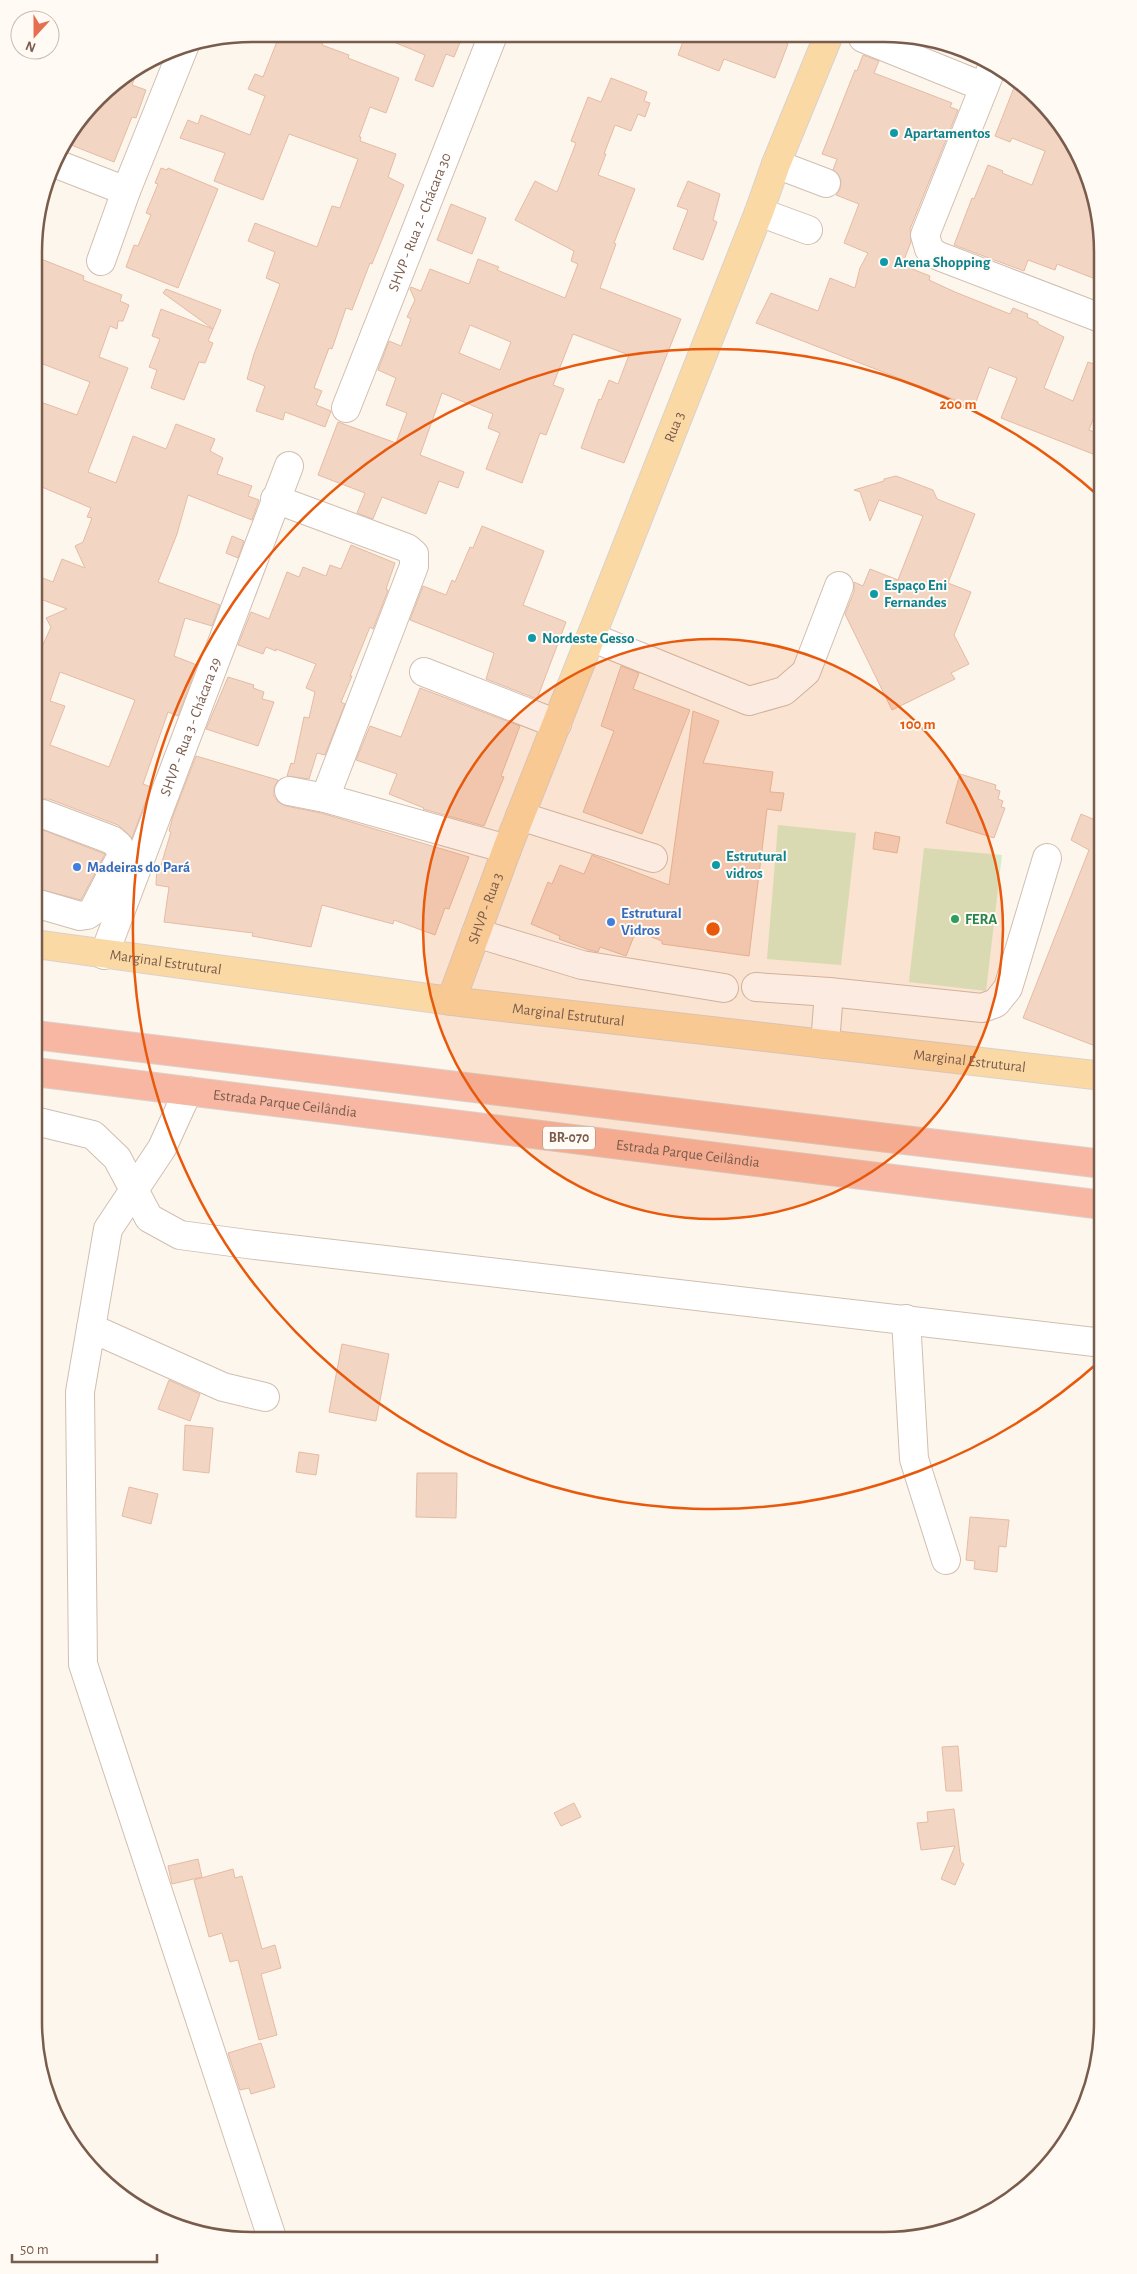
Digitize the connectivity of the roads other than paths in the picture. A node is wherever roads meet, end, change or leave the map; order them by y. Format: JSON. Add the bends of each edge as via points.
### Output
{"nodes":[{"id":1,"x":490,"y":42,"type":"edge"},
{"id":2,"x":826,"y":42,"type":"edge"},
{"id":3,"x":876,"y":42,"type":"edge"},
{"id":4,"x":181,"y":56,"type":"edge"},
{"id":5,"x":989,"y":76,"type":"edge"},
{"id":6,"x":776,"y":164,"type":"junction"},
{"id":7,"x":61,"y":167,"type":"edge"},
{"id":8,"x":826,"y":183,"type":"dead end"},
{"id":9,"x":126,"y":191,"type":"junction"},
{"id":10,"x":759,"y":212,"type":"junction"},
{"id":11,"x":808,"y":230,"type":"dead end"},
{"id":12,"x":101,"y":261,"type":"dead end"},
{"id":13,"x":1094,"y":316,"type":"edge"},
{"id":14,"x":346,"y":408,"type":"dead end"},
{"id":15,"x":289,"y":466,"type":"dead end"},
{"id":16,"x":275,"y":499,"type":"junction"},
{"id":17,"x":839,"y":586,"type":"dead end"},
{"id":18,"x":591,"y":637,"type":"junction"},
{"id":19,"x":424,"y":672,"type":"dead end"},
{"id":20,"x":557,"y":724,"type":"junction"},
{"id":21,"x":289,"y":791,"type":"dead end"},
{"id":22,"x":325,"y":798,"type":"junction"},
{"id":23,"x":43,"y":814,"type":"dead end"},
{"id":24,"x":520,"y":816,"type":"junction"},
{"id":25,"x":507,"y":849,"type":"junction"},
{"id":26,"x":653,"y":858,"type":"dead end"},
{"id":27,"x":1046,"y":858,"type":"dead end"},
{"id":28,"x":42,"y":905,"type":"edge"},
{"id":29,"x":476,"y":933,"type":"junction"},
{"id":30,"x":42,"y":945,"type":"edge"},
{"id":31,"x":104,"y":955,"type":"junction"},
{"id":32,"x":756,"y":987,"type":"dead end"},
{"id":33,"x":724,"y":988,"type":"dead end"},
{"id":34,"x":829,"y":992,"type":"junction"},
{"id":35,"x":451,"y":1001,"type":"junction"},
{"id":36,"x":42,"y":1036,"type":"edge"},
{"id":37,"x":825,"y":1044,"type":"junction"},
{"id":38,"x":42,"y":1073,"type":"edge"},
{"id":39,"x":1094,"y":1075,"type":"edge"},
{"id":40,"x":188,"y":1091,"type":"junction"},
{"id":41,"x":42,"y":1122,"type":"edge"},
{"id":42,"x":1094,"y":1163,"type":"edge"},
{"id":43,"x":134,"y":1189,"type":"junction"},
{"id":44,"x":1094,"y":1204,"type":"edge"},
{"id":45,"x":906,"y":1319,"type":"junction"},
{"id":46,"x":91,"y":1328,"type":"junction"},
{"id":47,"x":1094,"y":1342,"type":"edge"},
{"id":48,"x":265,"y":1397,"type":"dead end"},
{"id":49,"x":946,"y":1560,"type":"dead end"},
{"id":50,"x":270,"y":2232,"type":"edge"}],
"edges":[{"from":1,"to":14,"type":"street","name":"SHVP - Rua 2 - Chácara 30"},
{"from":2,"to":6,"type":"main road","name":"Rua 3"},
{"from":3,"to":5,"type":"street"},
{"from":4,"to":9,"type":"street"},
{"from":5,"to":13,"type":"street","via":[[925,235],[929,248],[936,255]]},
{"from":6,"to":8,"type":"street"},
{"from":6,"to":10,"type":"main road","name":"Rua 3"},
{"from":7,"to":9,"type":"street"},
{"from":9,"to":12,"type":"street"},
{"from":10,"to":11,"type":"street"},
{"from":10,"to":18,"type":"main road","name":"Rua 3"},
{"from":15,"to":16,"type":"street","name":"SHVP - Rua 3 - Chácara 29"},
{"from":16,"to":22,"type":"street","via":[[407,548],[414,554],[414,566]]},
{"from":16,"to":31,"type":"street","name":"SHVP - Rua 3 - Chácara 29"},
{"from":17,"to":18,"type":"street","via":[[806,672],[784,691],[749,701]]},
{"from":18,"to":20,"type":"main road","name":"Rua 3"},
{"from":19,"to":20,"type":"street"},
{"from":20,"to":24,"type":"main road","name":"Rua 3"},
{"from":21,"to":22,"type":"street"},
{"from":22,"to":25,"type":"street"},
{"from":23,"to":28,"type":"street","via":[[112,840],[122,855],[93,911],[87,915]]},
{"from":24,"to":25,"type":"main road","name":"SHVP - Rua 3"},
{"from":24,"to":26,"type":"street"},
{"from":25,"to":29,"type":"main road","name":"SHVP - Rua 3"},
{"from":27,"to":34,"type":"street","via":[[1008,988],[996,1003],[982,1008]]},
{"from":29,"to":33,"type":"street","via":[[582,964]]},
{"from":29,"to":35,"type":"main road","name":"SHVP - Rua 3"},
{"from":30,"to":31,"type":"main road","name":"Marginal Estrutural"},
{"from":31,"to":35,"type":"main road","name":"Marginal Estrutural"},
{"from":32,"to":34,"type":"street"},
{"from":34,"to":37,"type":"street"},
{"from":35,"to":37,"type":"main road","name":"Marginal Estrutural"},
{"from":36,"to":42,"type":"highway"},
{"from":37,"to":39,"type":"main road","name":"Marginal Estrutural"},
{"from":38,"to":40,"type":"highway","name":"Estrada Parque Ceilândia","number":"BR-070"},
{"from":40,"to":43,"type":"street","via":[[162,1148]]},
{"from":40,"to":44,"type":"highway","name":"Estrada Parque Ceilândia","number":"BR-070"},
{"from":41,"to":43,"type":"street","via":[[93,1135],[117,1158]]},
{"from":43,"to":45,"type":"street","via":[[149,1218],[180,1235]]},
{"from":43,"to":46,"type":"street","via":[[108,1229]]},
{"from":45,"to":47,"type":"street"},
{"from":45,"to":49,"type":"street","via":[[914,1459]]},
{"from":46,"to":48,"type":"street","via":[[223,1387]]},
{"from":46,"to":50,"type":"street","via":[[80,1392],[83,1664]]}]}
